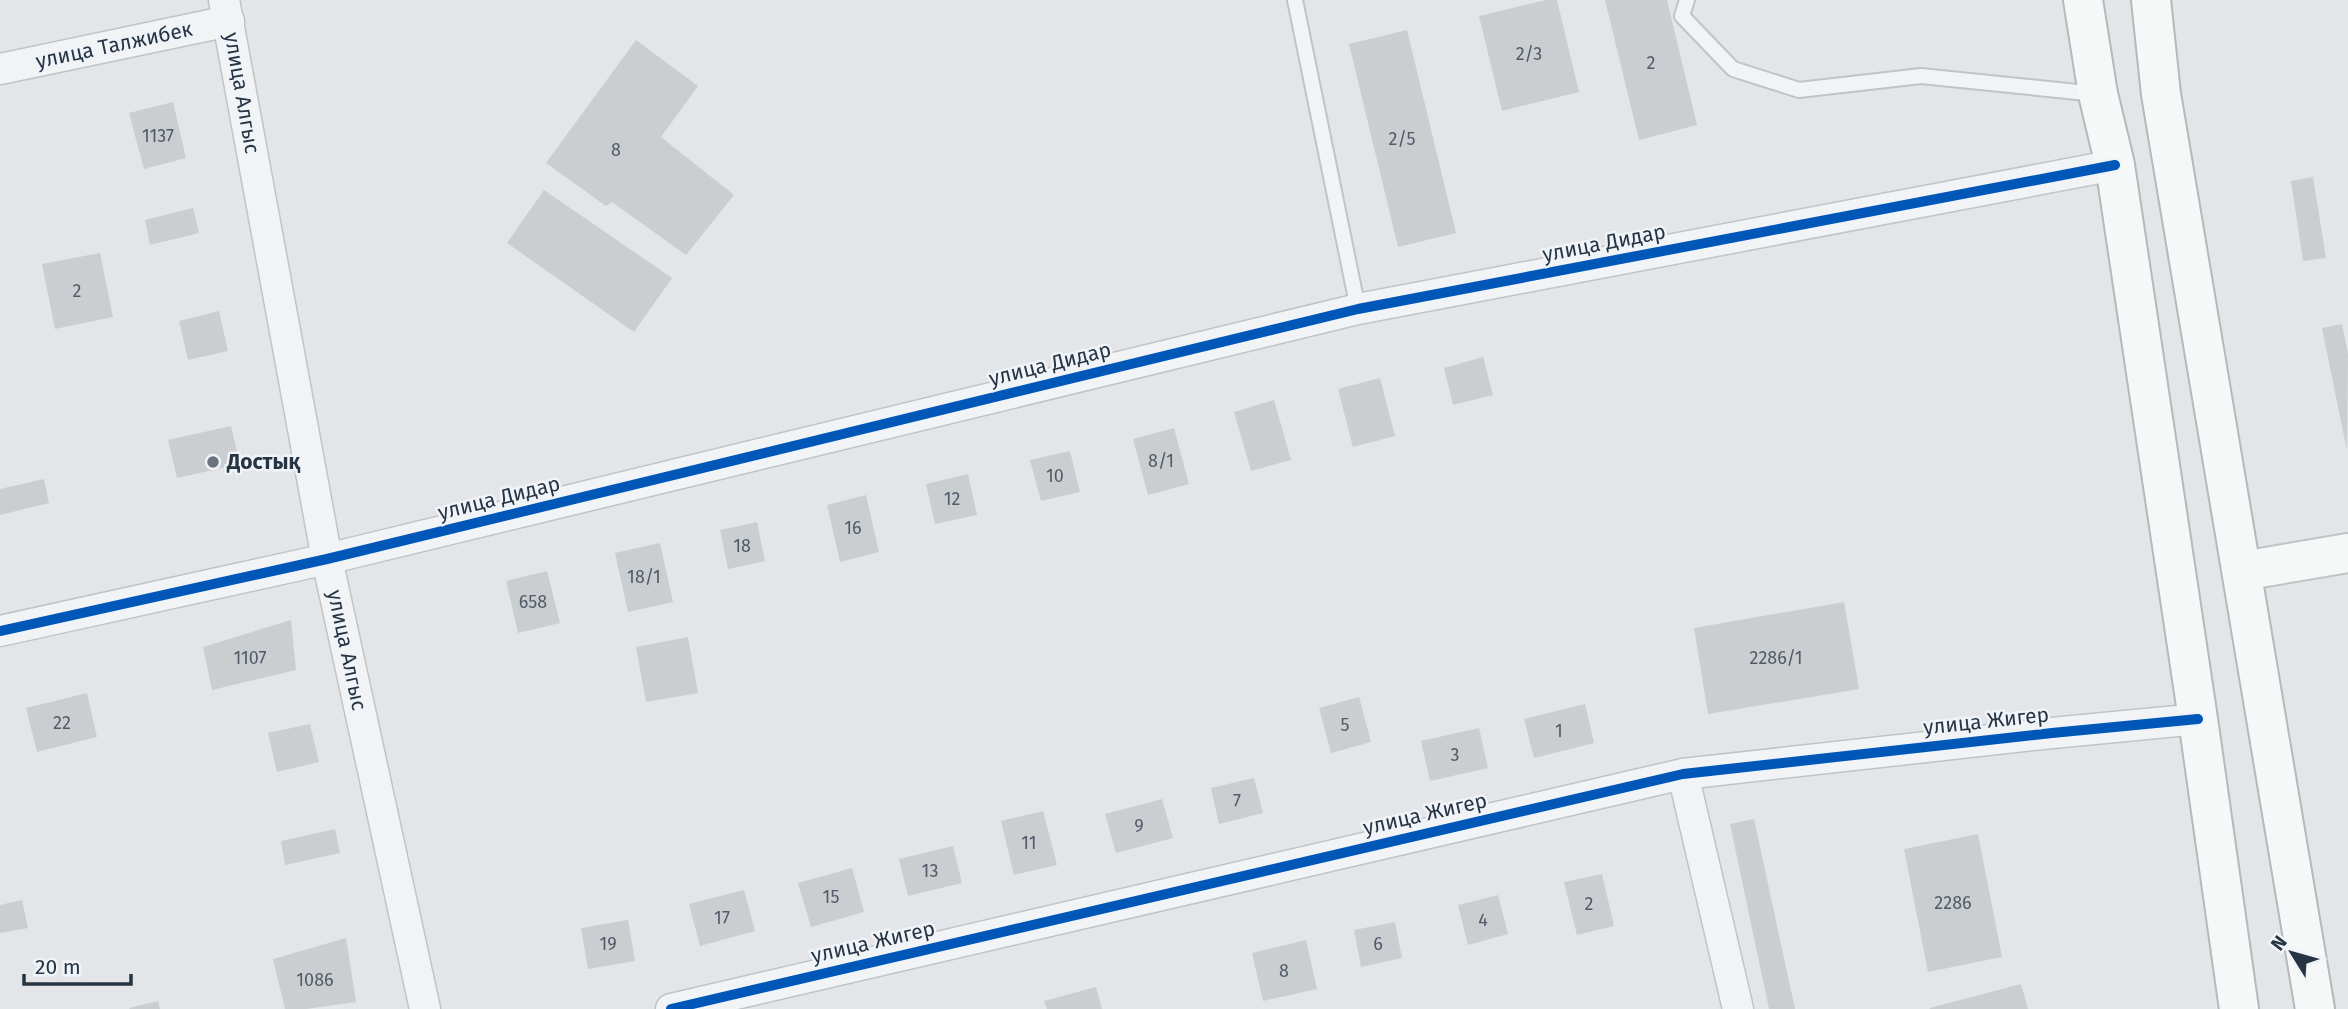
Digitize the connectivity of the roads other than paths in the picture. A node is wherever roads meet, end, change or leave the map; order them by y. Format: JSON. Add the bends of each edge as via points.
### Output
{"nodes":[{"id":1,"x":1295,"y":0,"type":"edge"},
{"id":2,"x":1687,"y":0,"type":"edge"},
{"id":3,"x":2083,"y":0,"type":"edge"},
{"id":4,"x":2151,"y":0,"type":"edge"},
{"id":5,"x":227,"y":10,"type":"edge"},
{"id":6,"x":0,"y":69,"type":"edge"},
{"id":7,"x":2098,"y":94,"type":"junction"},
{"id":8,"x":2115,"y":165,"type":"junction"},
{"id":9,"x":1358,"y":309,"type":"junction"},
{"id":10,"x":2348,"y":553,"type":"edge"},
{"id":11,"x":327,"y":559,"type":"junction"},
{"id":12,"x":2242,"y":571,"type":"junction"},
{"id":13,"x":0,"y":631,"type":"edge"},
{"id":14,"x":2198,"y":719,"type":"junction"},
{"id":15,"x":1683,"y":774,"type":"junction"},
{"id":16,"x":425,"y":1009,"type":"edge"},
{"id":17,"x":671,"y":1009,"type":"edge"},
{"id":18,"x":1738,"y":1009,"type":"edge"},
{"id":19,"x":2239,"y":1009,"type":"edge"},
{"id":20,"x":2315,"y":1009,"type":"edge"}],
"edges":[{"from":1,"to":9,"type":"lane"},
{"from":2,"to":7,"type":"lane","via":[[1682,16],[1733,69],[1799,90],[1921,76]]},
{"from":3,"to":7,"type":"main road"},
{"from":4,"to":12,"type":"main road","via":[[2161,94]]},
{"from":5,"to":6,"type":"street","name":"улица Талжибек"},
{"from":5,"to":11,"type":"street","name":"улица Алгыс"},
{"from":7,"to":8,"type":"main road"},
{"from":8,"to":9,"type":"street","name":"улица Дидар"},
{"from":8,"to":14,"type":"main road"},
{"from":9,"to":11,"type":"street","name":"улица Дидар"},
{"from":10,"to":12,"type":"main road"},
{"from":11,"to":13,"type":"street","name":"улица Дидар"},
{"from":11,"to":16,"type":"street","name":"улица Алгыс"},
{"from":12,"to":20,"type":"main road"},
{"from":14,"to":15,"type":"street","name":"улица Жигер"},
{"from":14,"to":19,"type":"main road"},
{"from":15,"to":17,"type":"street","name":"улица Жигер"},
{"from":15,"to":18,"type":"street"}]}
